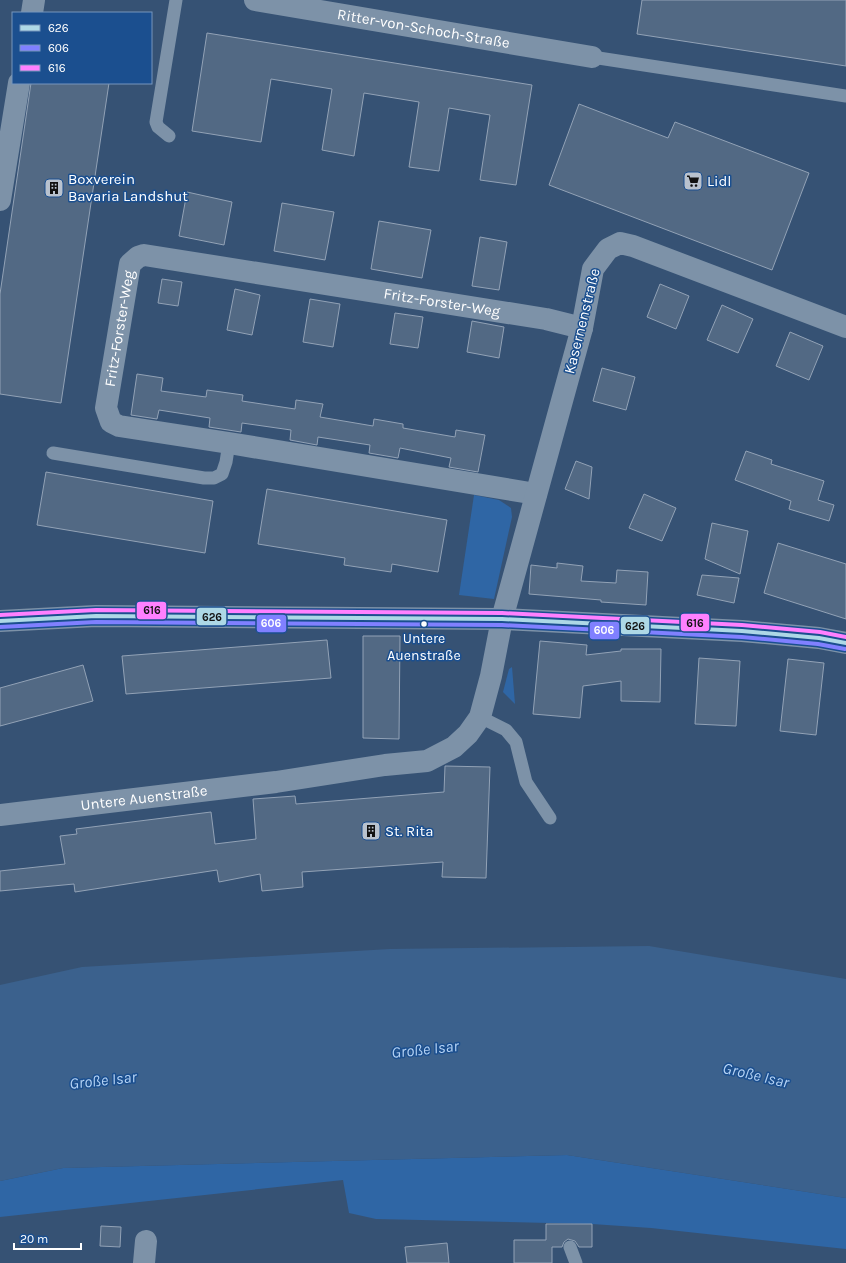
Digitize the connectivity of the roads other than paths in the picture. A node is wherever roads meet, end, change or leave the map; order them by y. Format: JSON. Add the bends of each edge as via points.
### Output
{"nodes":[{"id":1,"x":34,"y":0,"type":"edge"},
{"id":2,"x":176,"y":0,"type":"edge"},
{"id":3,"x":255,"y":0,"type":"edge"},
{"id":4,"x":32,"y":12,"type":"edge"},
{"id":5,"x":592,"y":57,"type":"joint"},
{"id":6,"x":19,"y":84,"type":"edge"},
{"id":7,"x":846,"y":96,"type":"edge"},
{"id":8,"x":169,"y":136,"type":"dead end"},
{"id":9,"x":0,"y":200,"type":"edge"},
{"id":10,"x":846,"y":327,"type":"edge"},
{"id":11,"x":582,"y":328,"type":"junction"},
{"id":12,"x":229,"y":443,"type":"junction"},
{"id":13,"x":53,"y":453,"type":"dead end"},
{"id":14,"x":536,"y":494,"type":"junction"},
{"id":15,"x":502,"y":619,"type":"junction"},
{"id":16,"x":0,"y":621,"type":"edge"},
{"id":17,"x":846,"y":643,"type":"edge"},
{"id":18,"x":480,"y":717,"type":"junction"},
{"id":19,"x":0,"y":815,"type":"edge"},
{"id":20,"x":550,"y":818,"type":"dead end"},
{"id":21,"x":146,"y":1241,"type":"dead end"},
{"id":22,"x":570,"y":1247,"type":"dead end"},
{"id":23,"x":144,"y":1263,"type":"edge"},
{"id":24,"x":576,"y":1263,"type":"edge"}],
"edges":[{"from":1,"to":4,"type":"street"},
{"from":2,"to":8,"type":"lane","via":[[156,122]]},
{"from":3,"to":5,"type":"street","name":"Ritter-von-Schoch-Straße"},
{"from":5,"to":7,"type":"lane"},
{"from":6,"to":9,"type":"street"},
{"from":10,"to":11,"type":"street","name":"Kasernenstraße","via":[[620,243],[608,249],[593,269]]},
{"from":11,"to":12,"type":"street","name":"Fritz-Forster-Weg","via":[[546,319],[246,271],[144,255],[138,257],[130,264],[106,408],[111,422],[119,426]]},
{"from":11,"to":14,"type":"street","name":"Kasernenstraße"},
{"from":12,"to":13,"type":"lane","via":[[222,474],[214,478]]},
{"from":12,"to":14,"type":"street","name":"Fritz-Forster-Weg"},
{"from":14,"to":15,"type":"street","name":"Kasernenstraße"},
{"from":15,"to":16,"type":"street","via":[[96,616]]},
{"from":15,"to":17,"type":"street","via":[[742,631]]},
{"from":15,"to":18,"type":"street","name":"Untere Auenstraße"},
{"from":18,"to":19,"type":"street","name":"Untere Auenstraße","via":[[468,734],[454,747],[427,760],[276,782]]},
{"from":18,"to":20,"type":"lane","via":[[506,730],[516,742],[526,782]]},
{"from":21,"to":23,"type":"street"},
{"from":22,"to":24,"type":"lane"}]}
